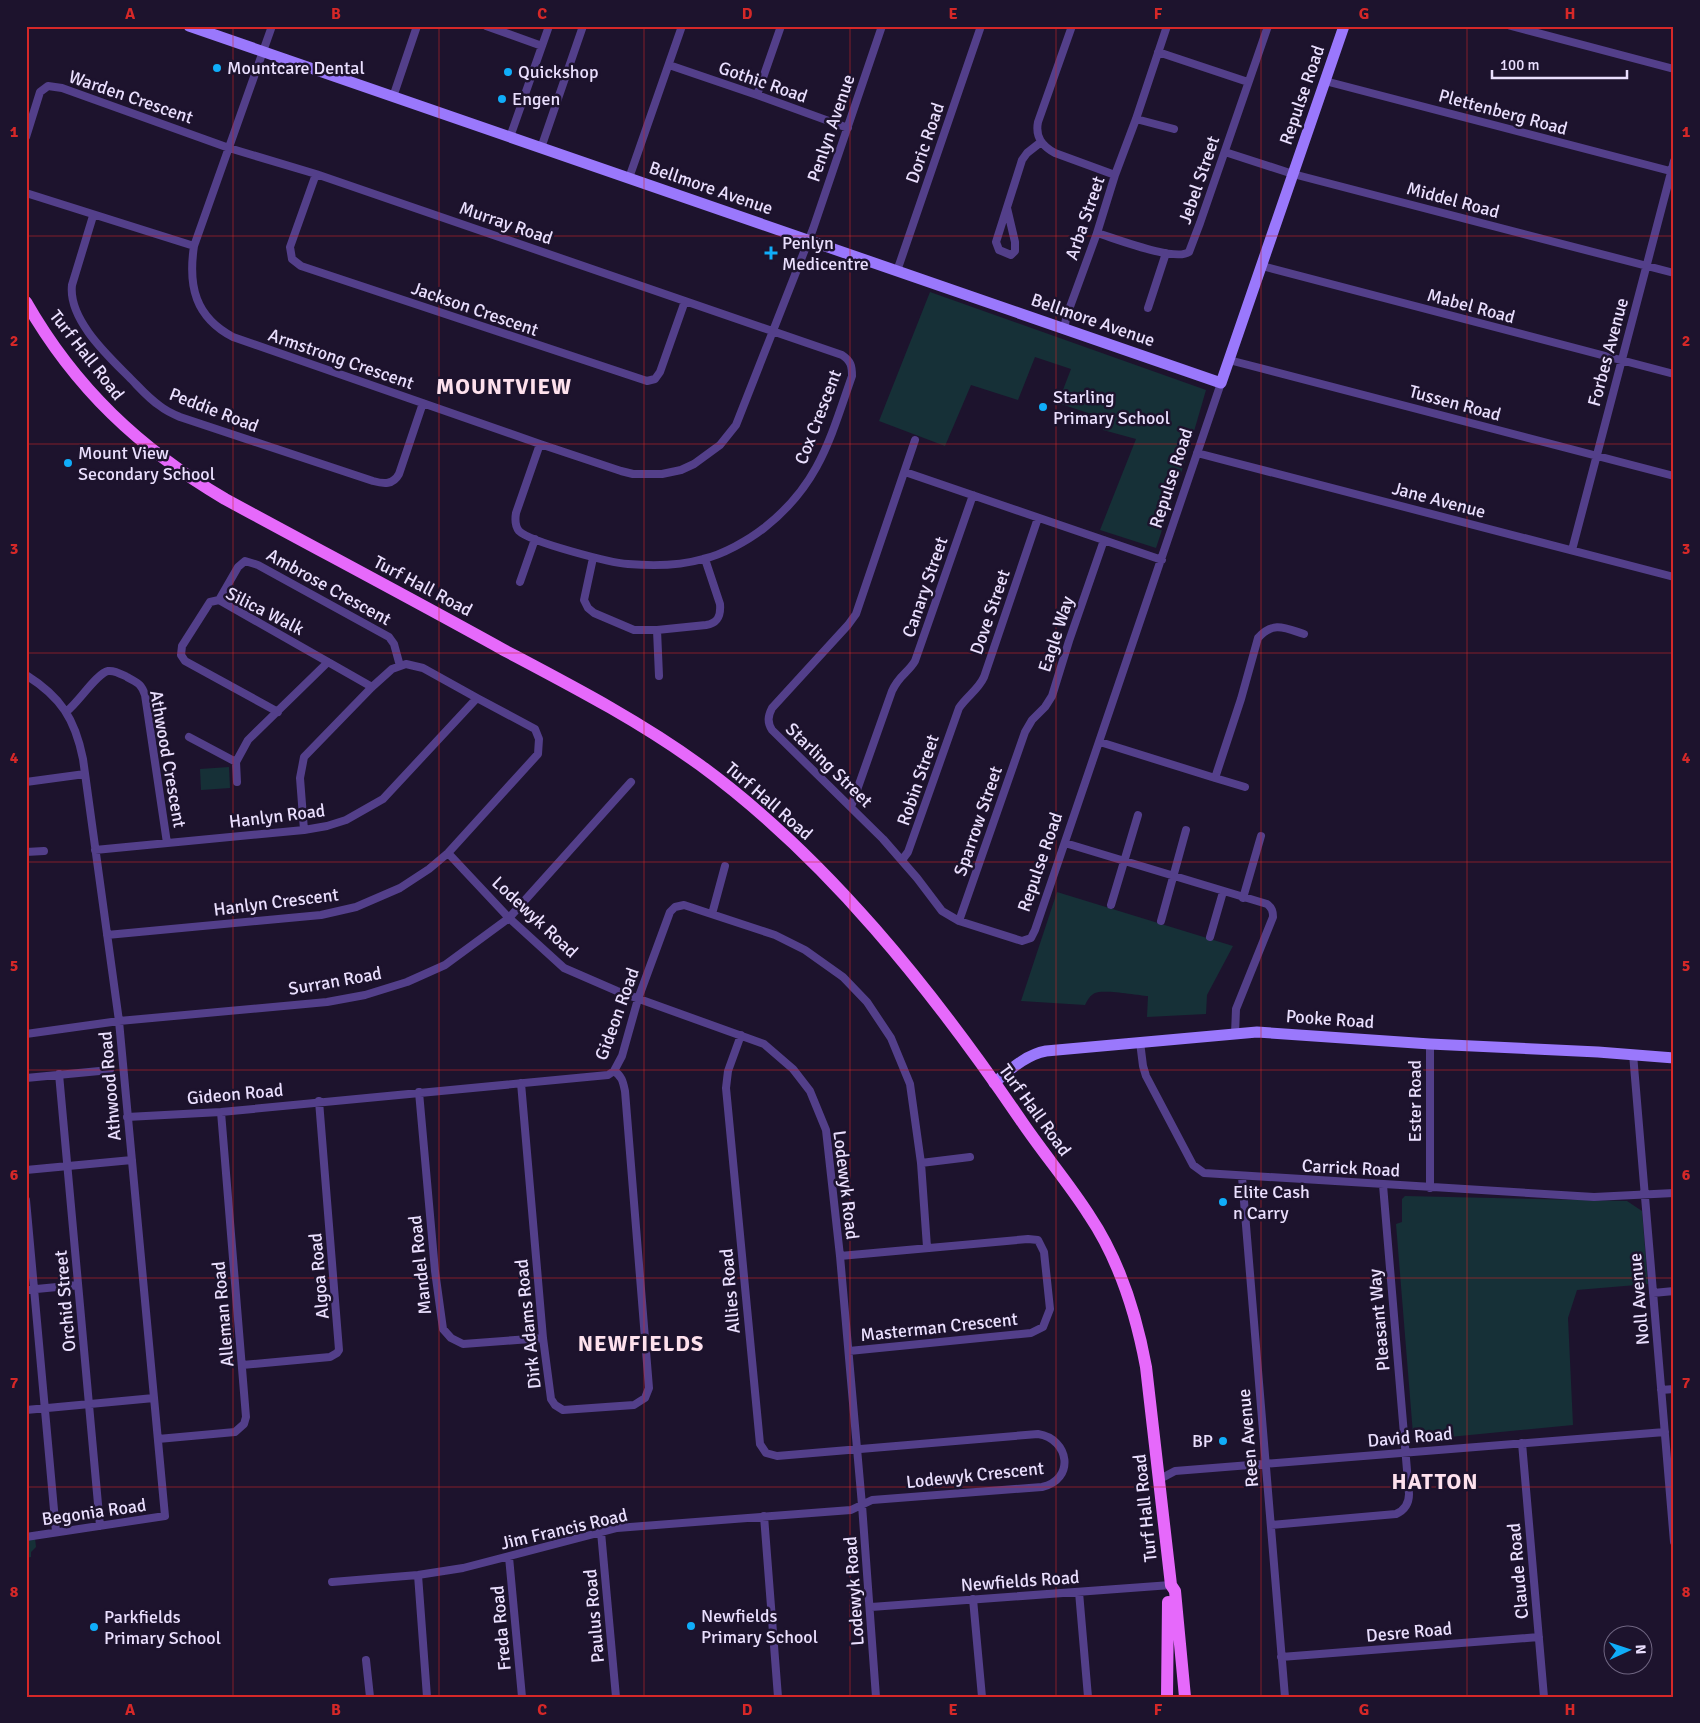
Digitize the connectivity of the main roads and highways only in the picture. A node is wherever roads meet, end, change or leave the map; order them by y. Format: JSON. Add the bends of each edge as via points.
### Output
{"nodes":[{"id":1,"x":26,"y":302,"type":"edge"},
{"id":2,"x":1171,"y":1585,"type":"junction"},
{"id":3,"x":1167,"y":1697,"type":"edge"},
{"id":4,"x":1185,"y":1697,"type":"edge"}],
"edges":[{"from":1,"to":2,"type":"main road","name":"Turf Hall Road","via":[[57,351],[89,391],[130,432],[175,468],[224,499],[636,722],[732,790],[792,843],[824,873],[891,948],[1092,1218],[1117,1268],[1134,1312],[1146,1367]]},
{"from":2,"to":3,"type":"main road","name":"Turf Hall Road","via":[[1168,1594]]},
{"from":2,"to":4,"type":"main road","name":"Turf Hall Road","via":[[1175,1591]]}]}
